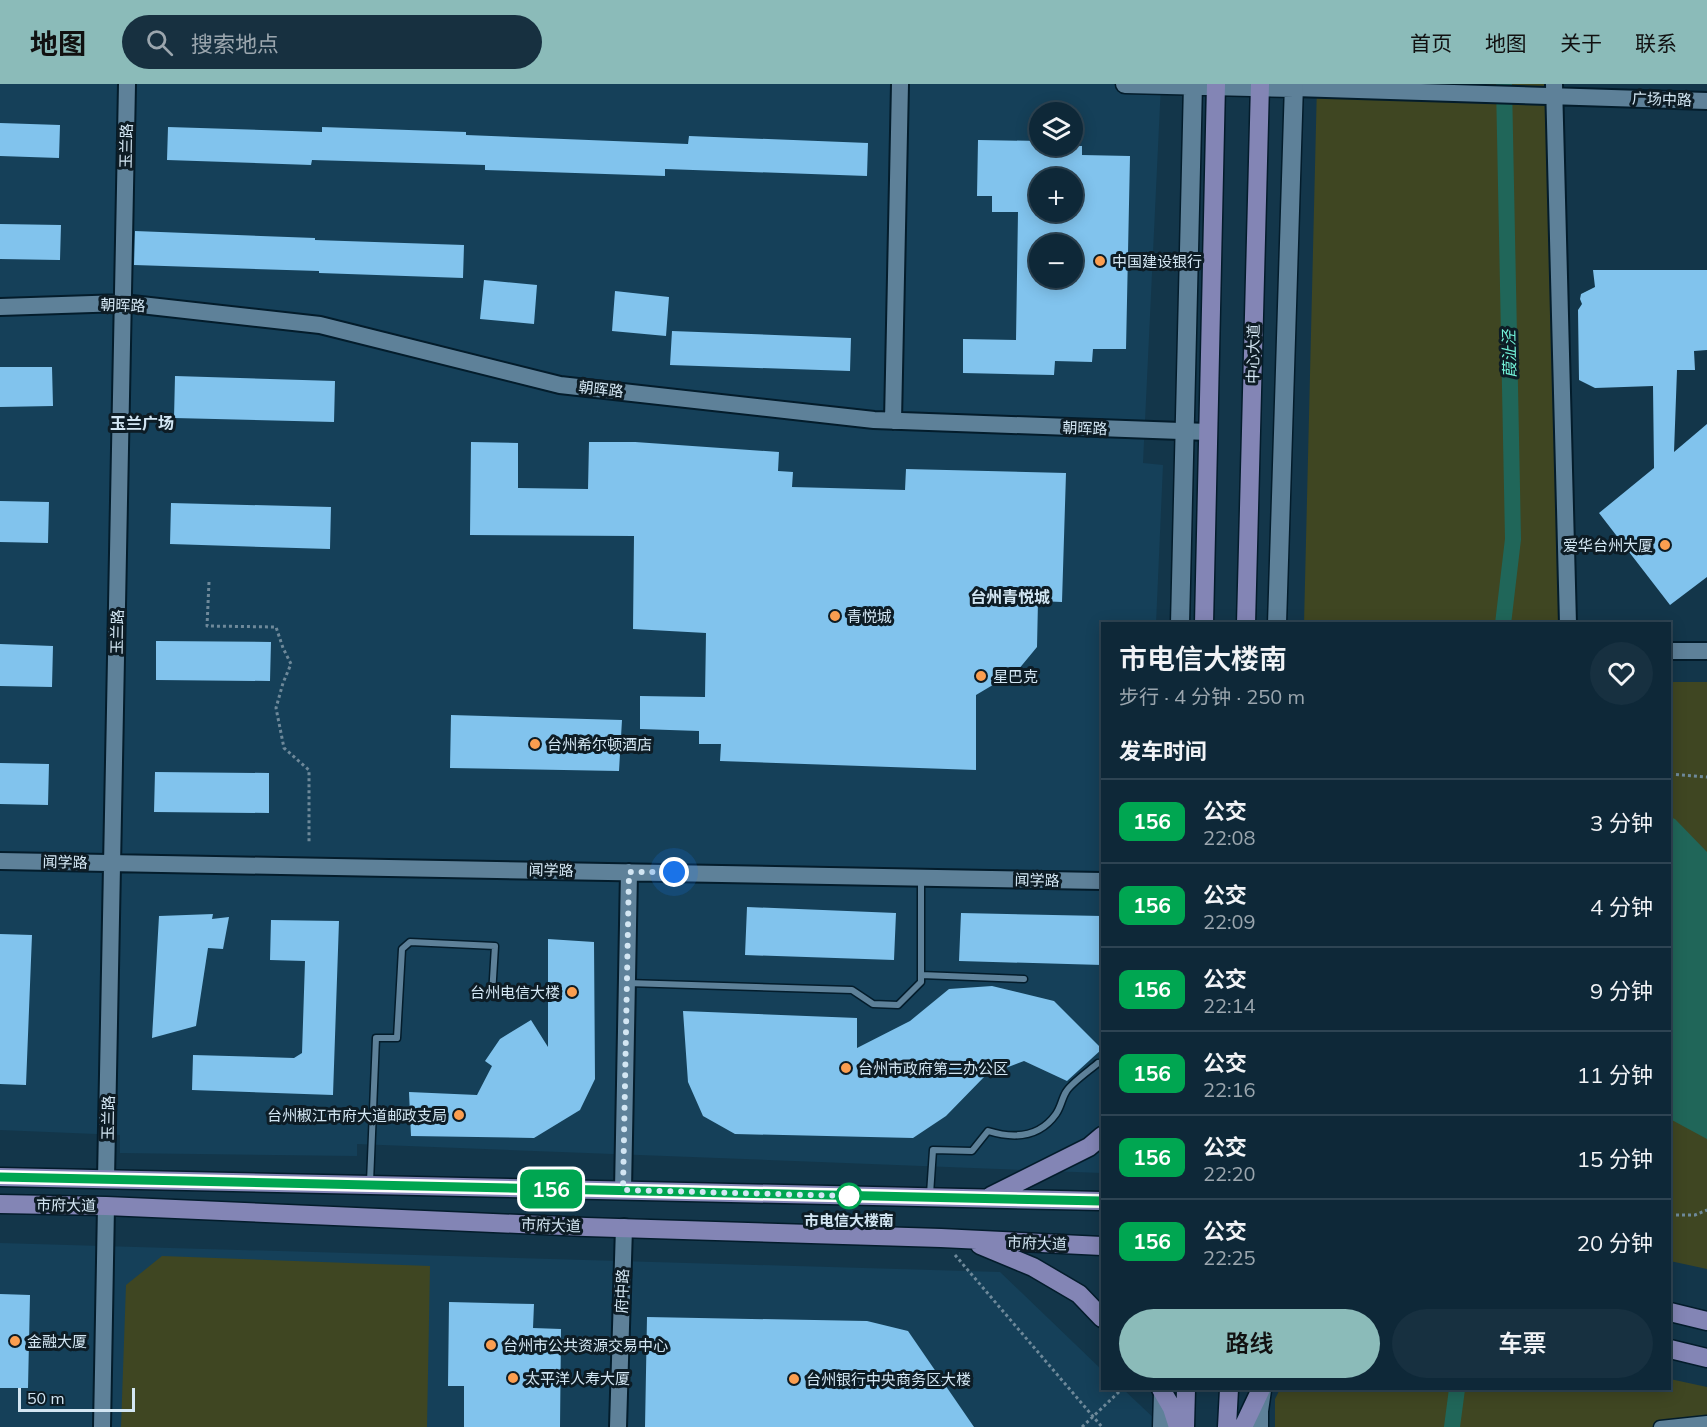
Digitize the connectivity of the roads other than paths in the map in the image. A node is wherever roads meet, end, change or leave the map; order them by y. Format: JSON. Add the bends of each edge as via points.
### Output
{"nodes":[{"id":1,"x":127,"y":84,"type":"edge"},
{"id":2,"x":900,"y":84,"type":"edge"},
{"id":3,"x":1125,"y":84,"type":"edge"},
{"id":4,"x":1193,"y":85,"type":"edge"},
{"id":5,"x":1216,"y":85,"type":"edge"},
{"id":6,"x":1260,"y":86,"type":"edge"},
{"id":7,"x":1294,"y":86,"type":"edge"},
{"id":8,"x":1549,"y":92,"type":"edge"},
{"id":9,"x":1707,"y":100,"type":"edge"},
{"id":10,"x":123,"y":303,"type":"junction"},
{"id":11,"x":0,"y":307,"type":"edge"},
{"id":12,"x":893,"y":421,"type":"junction"},
{"id":13,"x":1185,"y":431,"type":"junction"},
{"id":14,"x":1208,"y":432,"type":"junction"},
{"id":15,"x":1180,"y":622,"type":"edge"},
{"id":16,"x":1204,"y":622,"type":"edge"},
{"id":17,"x":1246,"y":622,"type":"edge"},
{"id":18,"x":1276,"y":622,"type":"edge"},
{"id":19,"x":1568,"y":622,"type":"edge"},
{"id":20,"x":1671,"y":651,"type":"edge"},
{"id":21,"x":1707,"y":651,"type":"edge"},
{"id":22,"x":0,"y":861,"type":"edge"},
{"id":23,"x":112,"y":864,"type":"junction"},
{"id":24,"x":629,"y":872,"type":"junction"},
{"id":25,"x":921,"y":878,"type":"junction"},
{"id":26,"x":1101,"y":881,"type":"edge"},
{"id":27,"x":921,"y":975,"type":"junction"},
{"id":28,"x":1023,"y":979,"type":"dead end"},
{"id":29,"x":627,"y":983,"type":"junction"},
{"id":30,"x":492,"y":995,"type":"dead end"},
{"id":31,"x":1098,"y":1063,"type":"dead end"},
{"id":32,"x":1101,"y":1137,"type":"edge"},
{"id":33,"x":0,"y":1177,"type":"edge"},
{"id":34,"x":106,"y":1179,"type":"junction"},
{"id":35,"x":370,"y":1185,"type":"junction"},
{"id":36,"x":623,"y":1190,"type":"junction"},
{"id":37,"x":930,"y":1198,"type":"junction"},
{"id":38,"x":987,"y":1198,"type":"junction"},
{"id":39,"x":1101,"y":1201,"type":"edge"},
{"id":40,"x":0,"y":1204,"type":"edge"},
{"id":41,"x":106,"y":1206,"type":"junction"},
{"id":42,"x":624,"y":1227,"type":"junction"},
{"id":43,"x":970,"y":1240,"type":"junction"},
{"id":44,"x":1101,"y":1246,"type":"edge"},
{"id":45,"x":1671,"y":1312,"type":"edge"},
{"id":46,"x":1101,"y":1317,"type":"edge"},
{"id":47,"x":1707,"y":1321,"type":"edge"},
{"id":48,"x":1671,"y":1349,"type":"edge"},
{"id":49,"x":1707,"y":1358,"type":"edge"},
{"id":50,"x":1186,"y":1390,"type":"edge"},
{"id":51,"x":1229,"y":1390,"type":"edge"},
{"id":52,"x":1262,"y":1390,"type":"edge"},
{"id":53,"x":1262,"y":1390,"type":"edge"},
{"id":54,"x":1162,"y":1391,"type":"edge"},
{"id":55,"x":1707,"y":1422,"type":"edge"},
{"id":56,"x":102,"y":1427,"type":"edge"},
{"id":57,"x":618,"y":1427,"type":"edge"},
{"id":58,"x":1162,"y":1427,"type":"edge"},
{"id":59,"x":1178,"y":1427,"type":"edge"},
{"id":60,"x":1185,"y":1427,"type":"edge"},
{"id":61,"x":1227,"y":1427,"type":"edge"},
{"id":62,"x":1243,"y":1427,"type":"edge"},
{"id":63,"x":1259,"y":1427,"type":"edge"},
{"id":64,"x":1660,"y":1427,"type":"edge"}],
"edges":[{"from":1,"to":10,"type":"street","name":"玉兰路"},
{"from":2,"to":12,"type":"street"},
{"from":3,"to":4,"type":"main road"},
{"from":4,"to":5,"type":"main road"},
{"from":4,"to":13,"type":"main road"},
{"from":5,"to":6,"type":"main road"},
{"from":5,"to":14,"type":"main road"},
{"from":6,"to":7,"type":"main road"},
{"from":6,"to":17,"type":"main road","name":"中心大道"},
{"from":7,"to":8,"type":"street","name":"广场中路"},
{"from":7,"to":18,"type":"main road"},
{"from":8,"to":9,"type":"street","name":"广场中路"},
{"from":8,"to":19,"type":"street"},
{"from":10,"to":11,"type":"street","name":"朝晖路"},
{"from":10,"to":12,"type":"street","name":"朝晖路","via":[[320,325],[560,385]]},
{"from":10,"to":23,"type":"street","name":"玉兰路"},
{"from":12,"to":13,"type":"street","name":"朝晖路"},
{"from":13,"to":14,"type":"street","name":"朝晖路"},
{"from":13,"to":15,"type":"main road"},
{"from":14,"to":16,"type":"main road"},
{"from":20,"to":21,"type":"street"},
{"from":22,"to":23,"type":"street","name":"闻学路"},
{"from":23,"to":24,"type":"street","name":"闻学路"},
{"from":23,"to":34,"type":"street","name":"玉兰路"},
{"from":24,"to":25,"type":"street","name":"闻学路"},
{"from":24,"to":29,"type":"street"},
{"from":25,"to":26,"type":"street","name":"闻学路"},
{"from":25,"to":27,"type":"lane"},
{"from":27,"to":28,"type":"lane"},
{"from":27,"to":29,"type":"lane","via":[[921,982],[898,1005],[873,1004],[852,990]]},
{"from":29,"to":36,"type":"street"},
{"from":30,"to":35,"type":"lane","via":[[495,946],[410,942],[402,949],[397,1038],[376,1038]]},
{"from":31,"to":37,"type":"lane","via":[[1066,1092],[1058,1112],[1039,1130],[1021,1136],[988,1131],[972,1151],[933,1150]]},
{"from":32,"to":38,"type":"main road","via":[[1089,1147]]},
{"from":33,"to":34,"type":"main road","name":"市府大道"},
{"from":34,"to":35,"type":"main road","name":"市府大道"},
{"from":35,"to":36,"type":"main road","name":"市府大道"},
{"from":36,"to":37,"type":"main road","name":"市府大道"},
{"from":37,"to":38,"type":"main road","name":"市府大道"},
{"from":38,"to":39,"type":"main road","name":"市府大道"},
{"from":40,"to":41,"type":"main road","name":"市府大道"},
{"from":41,"to":42,"type":"main road","name":"市府大道"},
{"from":41,"to":56,"type":"street"},
{"from":42,"to":43,"type":"main road","name":"市府大道"},
{"from":42,"to":57,"type":"street","name":"府中路"},
{"from":43,"to":44,"type":"main road","name":"市府大道"},
{"from":43,"to":46,"type":"main road","via":[[1033,1267],[1079,1294]]},
{"from":45,"to":47,"type":"main road"},
{"from":48,"to":49,"type":"main road"},
{"from":50,"to":60,"type":"main road"},
{"from":51,"to":61,"type":"main road"},
{"from":52,"to":62,"type":"main road"},
{"from":53,"to":63,"type":"main road"},
{"from":54,"to":58,"type":"main road"},
{"from":54,"to":59,"type":"main road"},
{"from":55,"to":64,"type":"street"}]}
